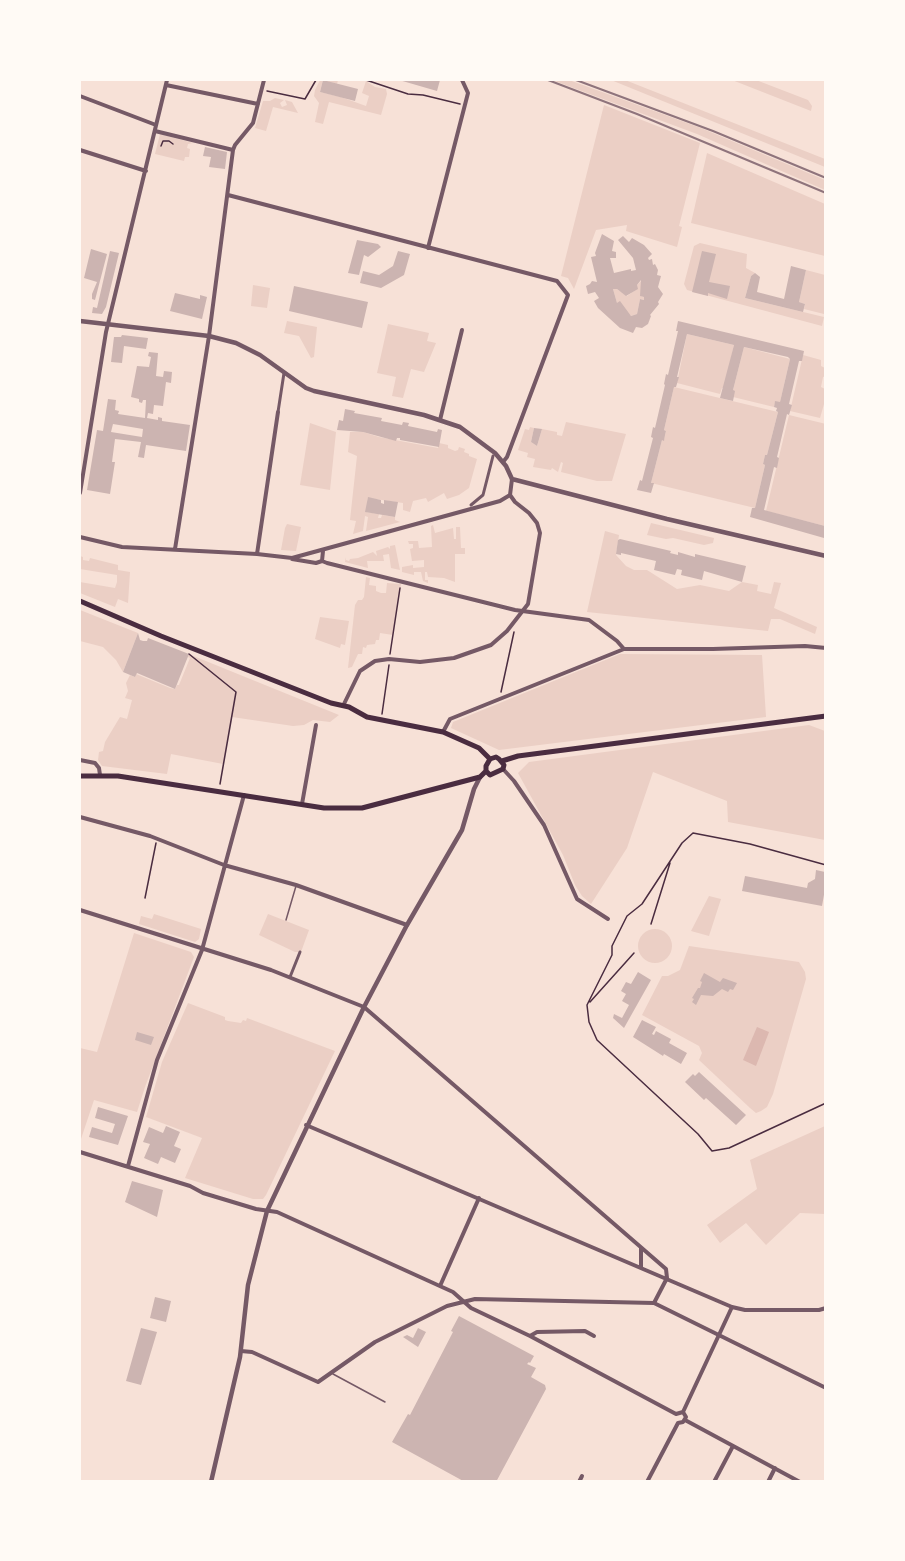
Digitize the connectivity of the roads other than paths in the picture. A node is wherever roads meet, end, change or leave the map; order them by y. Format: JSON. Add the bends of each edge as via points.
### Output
{"nodes":[{"id":1,"x":167,"y":80,"type":"edge"},
{"id":2,"x":264,"y":80,"type":"edge"},
{"id":3,"x":462,"y":80,"type":"edge"},
{"id":4,"x":166,"y":85,"type":"junction"},
{"id":5,"x":80,"y":96,"type":"edge"},
{"id":6,"x":258,"y":104,"type":"junction"},
{"id":7,"x":156,"y":125,"type":"junction"},
{"id":8,"x":155,"y":131,"type":"junction"},
{"id":9,"x":80,"y":150,"type":"edge"},
{"id":10,"x":233,"y":150,"type":"junction"},
{"id":11,"x":146,"y":171,"type":"junction"},
{"id":12,"x":228,"y":195,"type":"junction"},
{"id":13,"x":428,"y":248,"type":"junction"},
{"id":14,"x":80,"y":321,"type":"edge"},
{"id":15,"x":108,"y":326,"type":"junction"},
{"id":16,"x":462,"y":330,"type":"dead end"},
{"id":17,"x":209,"y":336,"type":"junction"},
{"id":18,"x":284,"y":372,"type":"junction"},
{"id":19,"x":278,"y":412,"type":"joint"},
{"id":20,"x":440,"y":420,"type":"junction"},
{"id":21,"x":493,"y":456,"type":"dead end"},
{"id":22,"x":503,"y":462,"type":"junction"},
{"id":23,"x":512,"y":479,"type":"junction"},
{"id":24,"x":80,"y":493,"type":"edge"},
{"id":25,"x":510,"y":495,"type":"junction"},
{"id":26,"x":471,"y":506,"type":"dead end"},
{"id":27,"x":80,"y":537,"type":"edge"},
{"id":28,"x":175,"y":549,"type":"junction"},
{"id":29,"x":324,"y":550,"type":"junction"},
{"id":30,"x":257,"y":554,"type":"junction"},
{"id":31,"x":825,"y":556,"type":"edge"},
{"id":32,"x":292,"y":558,"type":"junction"},
{"id":33,"x":322,"y":561,"type":"junction"},
{"id":34,"x":80,"y":601,"type":"edge"},
{"id":35,"x":523,"y":611,"type":"junction"},
{"id":36,"x":825,"y":648,"type":"edge"},
{"id":37,"x":624,"y":649,"type":"junction"},
{"id":38,"x":342,"y":706,"type":"junction"},
{"id":39,"x":825,"y":716,"type":"edge"},
{"id":40,"x":316,"y":725,"type":"dead end"},
{"id":41,"x":443,"y":732,"type":"junction"},
{"id":42,"x":490,"y":759,"type":"junction"},
{"id":43,"x":80,"y":760,"type":"edge"},
{"id":44,"x":501,"y":761,"type":"junction"},
{"id":45,"x":503,"y":769,"type":"junction"},
{"id":46,"x":486,"y":771,"type":"junction"},
{"id":47,"x":100,"y":775,"type":"junction"},
{"id":48,"x":80,"y":776,"type":"edge"},
{"id":49,"x":480,"y":777,"type":"junction"},
{"id":50,"x":244,"y":795,"type":"junction"},
{"id":51,"x":302,"y":805,"type":"junction"},
{"id":52,"x":80,"y":818,"type":"edge"},
{"id":53,"x":224,"y":865,"type":"junction"},
{"id":54,"x":296,"y":885,"type":"junction"},
{"id":55,"x":80,"y":910,"type":"edge"},
{"id":56,"x":608,"y":919,"type":"dead end"},
{"id":57,"x":286,"y":920,"type":"dead end"},
{"id":58,"x":407,"y":926,"type":"junction"},
{"id":59,"x":202,"y":950,"type":"junction"},
{"id":60,"x":300,"y":952,"type":"dead end"},
{"id":61,"x":290,"y":977,"type":"junction"},
{"id":62,"x":364,"y":1007,"type":"junction"},
{"id":63,"x":306,"y":1125,"type":"junction"},
{"id":64,"x":80,"y":1152,"type":"edge"},
{"id":65,"x":128,"y":1166,"type":"junction"},
{"id":66,"x":479,"y":1198,"type":"junction"},
{"id":67,"x":267,"y":1211,"type":"junction"},
{"id":68,"x":640,"y":1247,"type":"junction"},
{"id":69,"x":650,"y":1256,"type":"junction"},
{"id":70,"x":642,"y":1260,"type":"junction"},
{"id":71,"x":641,"y":1267,"type":"junction"},
{"id":72,"x":667,"y":1278,"type":"junction"},
{"id":73,"x":440,"y":1286,"type":"junction"},
{"id":74,"x":463,"y":1302,"type":"junction"},
{"id":75,"x":654,"y":1303,"type":"junction"},
{"id":76,"x":732,"y":1307,"type":"junction"},
{"id":77,"x":825,"y":1308,"type":"edge"},
{"id":78,"x":718,"y":1335,"type":"junction"},
{"id":79,"x":530,"y":1336,"type":"junction"},
{"id":80,"x":594,"y":1336,"type":"dead end"},
{"id":81,"x":242,"y":1351,"type":"junction"},
{"id":82,"x":332,"y":1373,"type":"junction"},
{"id":83,"x":825,"y":1388,"type":"edge"},
{"id":84,"x":385,"y":1402,"type":"dead end"},
{"id":85,"x":683,"y":1412,"type":"junction"},
{"id":86,"x":676,"y":1414,"type":"junction"},
{"id":87,"x":685,"y":1420,"type":"junction"},
{"id":88,"x":678,"y":1423,"type":"junction"},
{"id":89,"x":733,"y":1446,"type":"junction"},
{"id":90,"x":776,"y":1467,"type":"junction"},
{"id":91,"x":582,"y":1476,"type":"dead end"},
{"id":92,"x":211,"y":1482,"type":"edge"},
{"id":93,"x":579,"y":1482,"type":"edge"},
{"id":94,"x":647,"y":1482,"type":"edge"},
{"id":95,"x":714,"y":1482,"type":"edge"},
{"id":96,"x":768,"y":1482,"type":"edge"},
{"id":97,"x":800,"y":1482,"type":"edge"}],
"edges":[{"from":1,"to":4,"type":"street"},
{"from":2,"to":6,"type":"street"},
{"from":3,"to":13,"type":"street","via":[[468,93]]},
{"from":4,"to":6,"type":"street"},
{"from":4,"to":7,"type":"street"},
{"from":5,"to":7,"type":"street"},
{"from":6,"to":10,"type":"street","via":[[253,123]]},
{"from":7,"to":8,"type":"street"},
{"from":8,"to":10,"type":"street"},
{"from":8,"to":11,"type":"street"},
{"from":9,"to":11,"type":"street"},
{"from":10,"to":12,"type":"street"},
{"from":11,"to":15,"type":"street"},
{"from":12,"to":13,"type":"street"},
{"from":12,"to":17,"type":"street"},
{"from":13,"to":22,"type":"street","via":[[557,281],[568,295]]},
{"from":14,"to":15,"type":"street"},
{"from":15,"to":17,"type":"street"},
{"from":15,"to":24,"type":"street"},
{"from":16,"to":20,"type":"street"},
{"from":17,"to":18,"type":"street","via":[[236,343]]},
{"from":17,"to":28,"type":"street"},
{"from":18,"to":19,"type":"street"},
{"from":18,"to":20,"type":"street","via":[[314,391]]},
{"from":19,"to":30,"type":"street"},
{"from":20,"to":22,"type":"street","via":[[466,430]]},
{"from":21,"to":26,"type":"street","via":[[483,495]]},
{"from":22,"to":23,"type":"street"},
{"from":23,"to":25,"type":"street"},
{"from":23,"to":31,"type":"street"},
{"from":25,"to":29,"type":"street"},
{"from":25,"to":35,"type":"street","via":[[529,513],[540,533],[528,604]]},
{"from":27,"to":28,"type":"street","via":[[122,547]]},
{"from":28,"to":30,"type":"street"},
{"from":29,"to":32,"type":"street"},
{"from":29,"to":33,"type":"street"},
{"from":30,"to":32,"type":"street"},
{"from":32,"to":33,"type":"street"},
{"from":33,"to":35,"type":"street"},
{"from":34,"to":38,"type":"main road"},
{"from":35,"to":37,"type":"street","via":[[589,620]]},
{"from":35,"to":38,"type":"street","via":[[491,645],[476,652],[420,662],[375,662],[360,671]]},
{"from":36,"to":37,"type":"street"},
{"from":37,"to":41,"type":"street","via":[[450,719]]},
{"from":38,"to":41,"type":"main road","via":[[382,721]]},
{"from":39,"to":44,"type":"main road"},
{"from":40,"to":51,"type":"street"},
{"from":41,"to":42,"type":"main road","via":[[479,748]]},
{"from":42,"to":44,"type":"main road"},
{"from":42,"to":46,"type":"main road"},
{"from":43,"to":47,"type":"street","via":[[95,763]]},
{"from":44,"to":45,"type":"main road"},
{"from":45,"to":46,"type":"main road","via":[[490,775]]},
{"from":45,"to":56,"type":"street","via":[[544,825],[577,899]]},
{"from":46,"to":49,"type":"main road"},
{"from":47,"to":48,"type":"main road"},
{"from":47,"to":50,"type":"main road"},
{"from":49,"to":51,"type":"main road","via":[[362,808]]},
{"from":49,"to":58,"type":"street","via":[[462,830]]},
{"from":50,"to":51,"type":"main road"},
{"from":50,"to":53,"type":"street"},
{"from":52,"to":53,"type":"street","via":[[157,839]]},
{"from":53,"to":54,"type":"street"},
{"from":53,"to":59,"type":"street"},
{"from":54,"to":57,"type":"lane"},
{"from":54,"to":58,"type":"street"},
{"from":55,"to":59,"type":"street"},
{"from":58,"to":62,"type":"street"},
{"from":59,"to":61,"type":"street"},
{"from":59,"to":65,"type":"street","via":[[157,1060]]},
{"from":60,"to":61,"type":"street"},
{"from":61,"to":62,"type":"street"},
{"from":62,"to":63,"type":"street"},
{"from":62,"to":68,"type":"street"},
{"from":63,"to":66,"type":"street"},
{"from":63,"to":67,"type":"street"},
{"from":64,"to":65,"type":"street"},
{"from":65,"to":67,"type":"street"},
{"from":66,"to":71,"type":"street"},
{"from":66,"to":73,"type":"street"},
{"from":67,"to":73,"type":"street","via":[[277,1212]]},
{"from":67,"to":81,"type":"street","via":[[248,1285]]},
{"from":68,"to":69,"type":"street"},
{"from":68,"to":70,"type":"street"},
{"from":69,"to":70,"type":"street"},
{"from":69,"to":72,"type":"street","via":[[666,1269]]},
{"from":70,"to":71,"type":"street"},
{"from":71,"to":72,"type":"street"},
{"from":72,"to":75,"type":"street"},
{"from":72,"to":76,"type":"street"},
{"from":73,"to":74,"type":"street"},
{"from":74,"to":75,"type":"street","via":[[475,1299]]},
{"from":74,"to":79,"type":"street"},
{"from":74,"to":82,"type":"street","via":[[375,1342]]},
{"from":75,"to":78,"type":"street"},
{"from":76,"to":77,"type":"street"},
{"from":76,"to":78,"type":"street"},
{"from":78,"to":83,"type":"street"},
{"from":78,"to":85,"type":"street"},
{"from":79,"to":80,"type":"street","via":[[537,1332],[585,1331]]},
{"from":79,"to":86,"type":"street"},
{"from":81,"to":82,"type":"street","via":[[318,1382]]},
{"from":81,"to":92,"type":"street"},
{"from":82,"to":84,"type":"lane"},
{"from":85,"to":86,"type":"street"},
{"from":85,"to":87,"type":"street"},
{"from":86,"to":88,"type":"street"},
{"from":87,"to":88,"type":"street"},
{"from":87,"to":89,"type":"street"},
{"from":88,"to":94,"type":"street"},
{"from":89,"to":90,"type":"street"},
{"from":89,"to":95,"type":"street"},
{"from":90,"to":96,"type":"street"},
{"from":90,"to":97,"type":"street"},
{"from":91,"to":93,"type":"street"}]}
